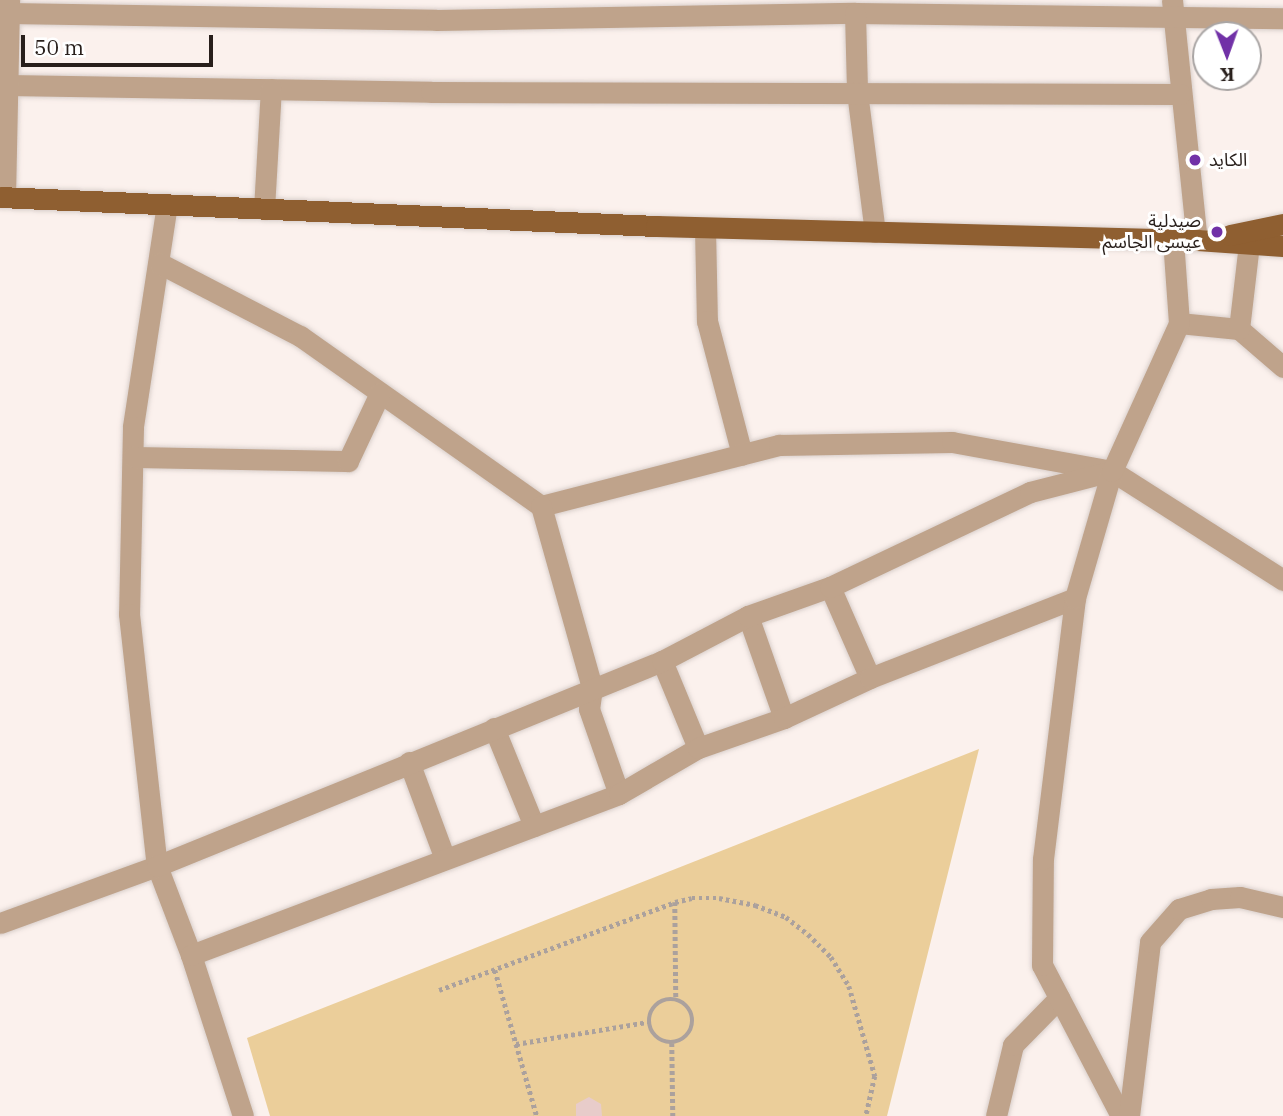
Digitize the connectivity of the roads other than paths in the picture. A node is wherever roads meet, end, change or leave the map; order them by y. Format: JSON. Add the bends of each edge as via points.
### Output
{"nodes":[{"id":1,"x":9,"y":6,"type":"edge"},
{"id":2,"x":289,"y":8,"type":"edge"},
{"id":3,"x":1172,"y":9,"type":"edge"},
{"id":4,"x":435,"y":10,"type":"edge"},
{"id":5,"x":855,"y":13,"type":"junction"},
{"id":6,"x":1283,"y":18,"type":"edge"},
{"id":7,"x":7,"y":85,"type":"junction"},
{"id":8,"x":271,"y":89,"type":"junction"},
{"id":9,"x":857,"y":92,"type":"junction"},
{"id":10,"x":1180,"y":94,"type":"junction"},
{"id":11,"x":2,"y":197,"type":"edge"},
{"id":12,"x":167,"y":204,"type":"junction"},
{"id":13,"x":264,"y":209,"type":"junction"},
{"id":14,"x":1283,"y":224,"type":"edge"},
{"id":15,"x":705,"y":228,"type":"junction"},
{"id":16,"x":875,"y":232,"type":"junction"},
{"id":17,"x":1172,"y":240,"type":"junction"},
{"id":18,"x":1197,"y":240,"type":"junction"},
{"id":19,"x":1249,"y":244,"type":"junction"},
{"id":20,"x":1283,"y":246,"type":"edge"},
{"id":21,"x":159,"y":263,"type":"junction"},
{"id":22,"x":1179,"y":323,"type":"junction"},
{"id":23,"x":1239,"y":330,"type":"junction"},
{"id":24,"x":1283,"y":367,"type":"edge"},
{"id":25,"x":380,"y":393,"type":"junction"},
{"id":26,"x":742,"y":454,"type":"junction"},
{"id":27,"x":133,"y":457,"type":"junction"},
{"id":28,"x":1112,"y":471,"type":"junction"},
{"id":29,"x":541,"y":506,"type":"junction"},
{"id":30,"x":1283,"y":580,"type":"edge"},
{"id":31,"x":830,"y":587,"type":"junction"},
{"id":32,"x":1074,"y":598,"type":"junction"},
{"id":33,"x":748,"y":617,"type":"junction"},
{"id":34,"x":662,"y":661,"type":"junction"},
{"id":35,"x":870,"y":678,"type":"junction"},
{"id":36,"x":592,"y":688,"type":"junction"},
{"id":37,"x":783,"y":718,"type":"junction"},
{"id":38,"x":494,"y":728,"type":"junction"},
{"id":39,"x":698,"y":748,"type":"junction"},
{"id":40,"x":409,"y":762,"type":"junction"},
{"id":41,"x":619,"y":794,"type":"junction"},
{"id":42,"x":534,"y":826,"type":"junction"},
{"id":43,"x":444,"y":859,"type":"junction"},
{"id":44,"x":157,"y":866,"type":"junction"},
{"id":45,"x":1283,"y":907,"type":"edge"},
{"id":46,"x":0,"y":923,"type":"edge"},
{"id":47,"x":191,"y":955,"type":"junction"},
{"id":48,"x":1059,"y":998,"type":"junction"},
{"id":49,"x":243,"y":1116,"type":"edge"},
{"id":50,"x":996,"y":1116,"type":"edge"},
{"id":51,"x":1121,"y":1116,"type":"edge"},
{"id":52,"x":1129,"y":1116,"type":"edge"}],
"edges":[{"from":1,"to":2,"type":"street"},
{"from":1,"to":7,"type":"street"},
{"from":2,"to":4,"type":"street"},
{"from":3,"to":5,"type":"street"},
{"from":3,"to":6,"type":"street"},
{"from":3,"to":10,"type":"street"},
{"from":4,"to":5,"type":"street"},
{"from":5,"to":9,"type":"street"},
{"from":7,"to":8,"type":"street"},
{"from":7,"to":11,"type":"street"},
{"from":8,"to":9,"type":"street"},
{"from":8,"to":13,"type":"street"},
{"from":9,"to":10,"type":"street"},
{"from":9,"to":16,"type":"street"},
{"from":10,"to":18,"type":"street"},
{"from":11,"to":12,"type":"main road"},
{"from":12,"to":13,"type":"main road"},
{"from":12,"to":21,"type":"street"},
{"from":13,"to":15,"type":"main road"},
{"from":14,"to":18,"type":"main road"},
{"from":15,"to":16,"type":"main road"},
{"from":15,"to":26,"type":"street","via":[[707,321]]},
{"from":16,"to":17,"type":"main road"},
{"from":17,"to":18,"type":"main road"},
{"from":17,"to":22,"type":"street"},
{"from":18,"to":19,"type":"main road"},
{"from":19,"to":20,"type":"main road"},
{"from":19,"to":23,"type":"street"},
{"from":21,"to":25,"type":"street","via":[[300,336]]},
{"from":21,"to":27,"type":"street","via":[[133,427]]},
{"from":22,"to":23,"type":"street"},
{"from":22,"to":28,"type":"street"},
{"from":23,"to":24,"type":"street"},
{"from":25,"to":27,"type":"street","via":[[348,461]]},
{"from":25,"to":29,"type":"street"},
{"from":26,"to":28,"type":"street","via":[[779,445],[952,442]]},
{"from":26,"to":29,"type":"street"},
{"from":27,"to":44,"type":"street","via":[[129,614]]},
{"from":28,"to":30,"type":"street"},
{"from":28,"to":31,"type":"street","via":[[1030,492]]},
{"from":28,"to":32,"type":"street"},
{"from":29,"to":36,"type":"street"},
{"from":31,"to":33,"type":"street"},
{"from":31,"to":35,"type":"street"},
{"from":32,"to":35,"type":"street"},
{"from":32,"to":48,"type":"street","via":[[1043,859],[1042,965]]},
{"from":33,"to":34,"type":"street"},
{"from":33,"to":37,"type":"street"},
{"from":34,"to":36,"type":"street"},
{"from":34,"to":39,"type":"street"},
{"from":35,"to":37,"type":"street"},
{"from":36,"to":38,"type":"street"},
{"from":36,"to":41,"type":"street","via":[[589,709]]},
{"from":37,"to":39,"type":"street"},
{"from":38,"to":40,"type":"street"},
{"from":38,"to":42,"type":"street"},
{"from":39,"to":41,"type":"street"},
{"from":40,"to":43,"type":"street"},
{"from":40,"to":44,"type":"street"},
{"from":41,"to":42,"type":"street"},
{"from":42,"to":43,"type":"street"},
{"from":43,"to":47,"type":"street"},
{"from":44,"to":46,"type":"street"},
{"from":44,"to":47,"type":"street"},
{"from":45,"to":52,"type":"street","via":[[1240,897],[1211,899],[1179,909],[1150,942]]},
{"from":47,"to":49,"type":"street"},
{"from":48,"to":50,"type":"street","via":[[1013,1045]]},
{"from":48,"to":51,"type":"street"}]}
